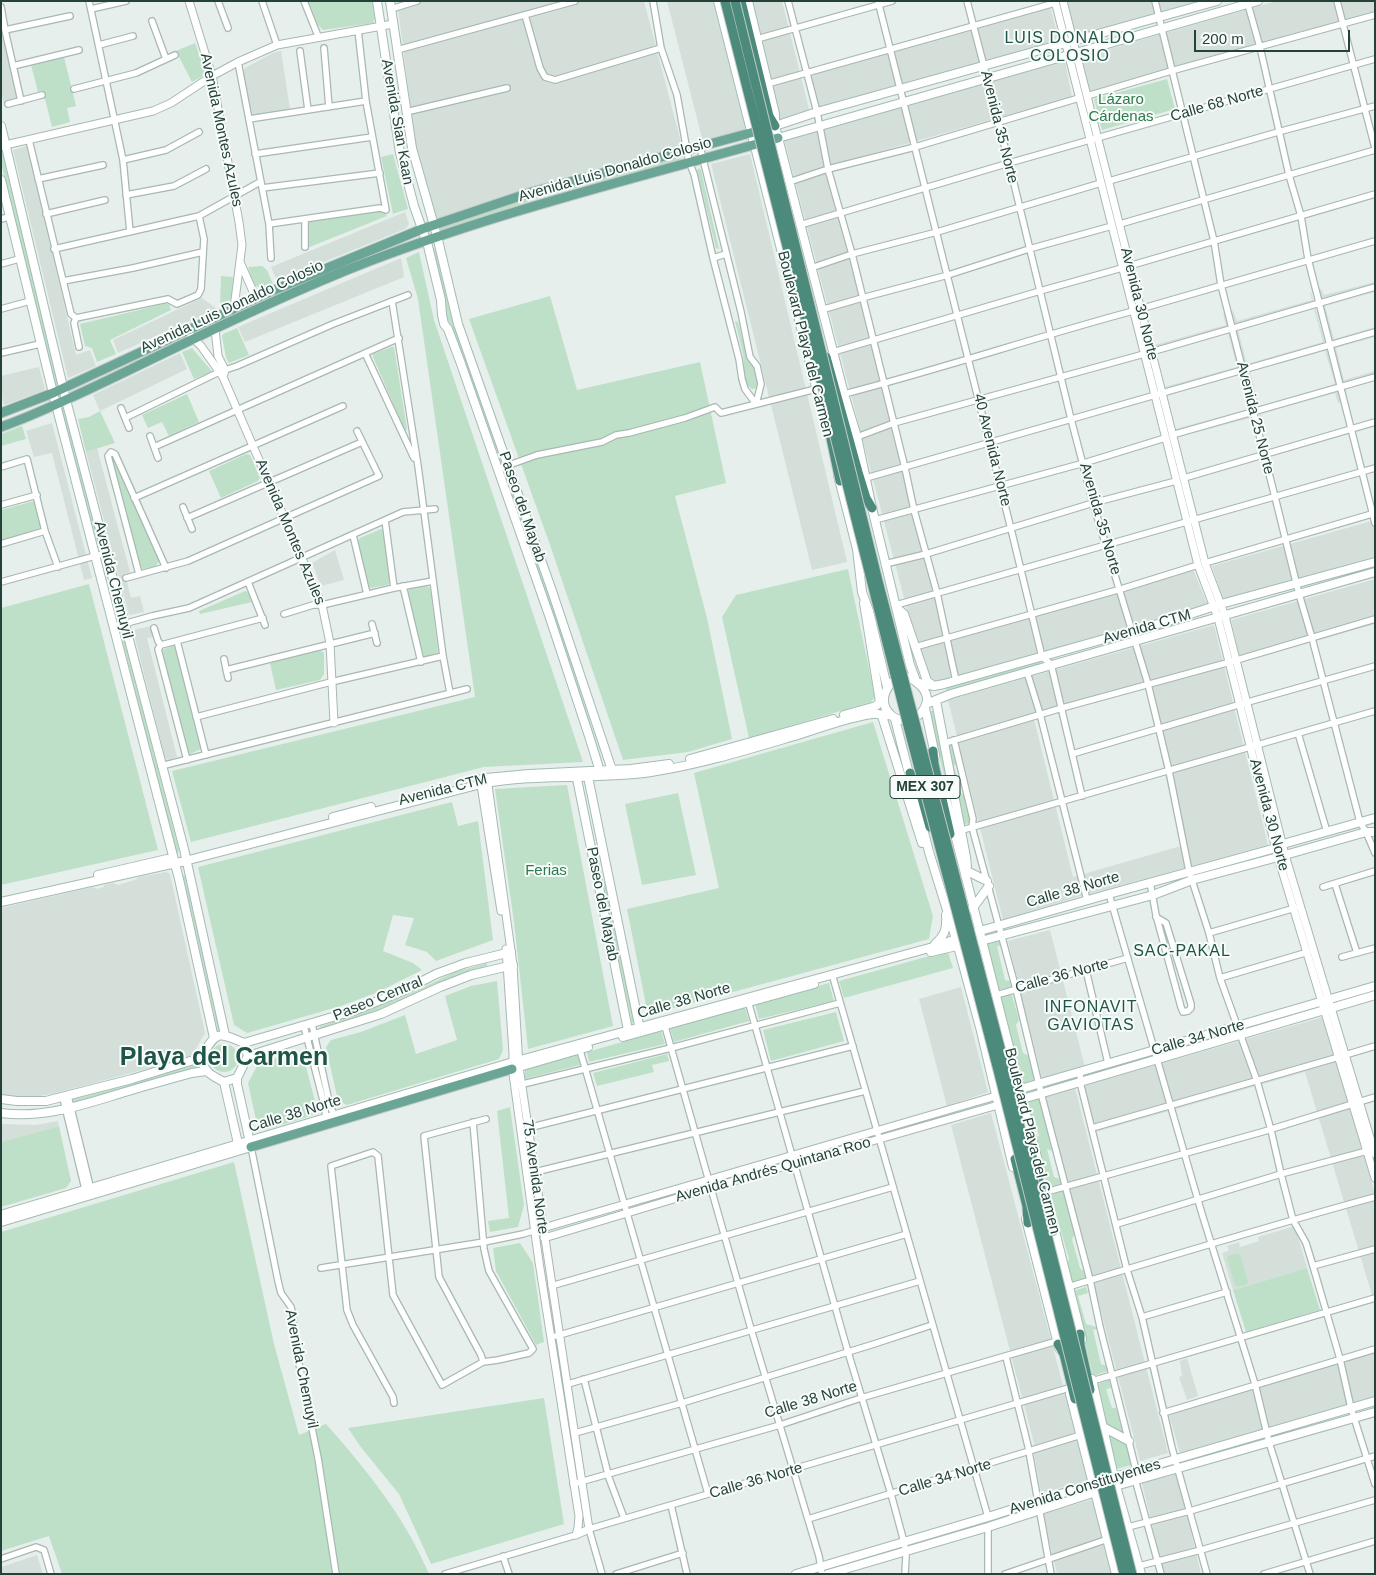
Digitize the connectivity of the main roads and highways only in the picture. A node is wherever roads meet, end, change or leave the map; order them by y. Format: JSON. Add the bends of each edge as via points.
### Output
{"nodes":[{"id":1,"x":377,"y":1,"type":"edge"},
{"id":2,"x":718,"y":1,"type":"edge"},
{"id":3,"x":725,"y":1,"type":"edge"},
{"id":4,"x":735,"y":1,"type":"edge"},
{"id":5,"x":741,"y":1,"type":"edge"},
{"id":6,"x":748,"y":1,"type":"edge"},
{"id":7,"x":1218,"y":1,"type":"edge"},
{"id":8,"x":1258,"y":1,"type":"edge"},
{"id":9,"x":1247,"y":3,"type":"edge"},
{"id":10,"x":390,"y":5,"type":"edge"},
{"id":11,"x":764,"y":84,"type":"junction"},
{"id":12,"x":742,"y":93,"type":"junction"},
{"id":13,"x":1,"y":126,"type":"edge"},
{"id":14,"x":774,"y":126,"type":"junction"},
{"id":15,"x":752,"y":133,"type":"junction"},
{"id":16,"x":778,"y":138,"type":"junction"},
{"id":17,"x":755,"y":145,"type":"junction"},
{"id":18,"x":3,"y":146,"type":"edge"},
{"id":19,"x":1,"y":180,"type":"edge"},
{"id":20,"x":789,"y":182,"type":"junction"},
{"id":21,"x":423,"y":189,"type":"junction"},
{"id":22,"x":766,"y":190,"type":"junction"},
{"id":23,"x":410,"y":193,"type":"junction"},
{"id":24,"x":5,"y":218,"type":"edge"},
{"id":25,"x":434,"y":225,"type":"junction"},
{"id":26,"x":422,"y":229,"type":"junction"},
{"id":27,"x":437,"y":236,"type":"junction"},
{"id":28,"x":426,"y":241,"type":"junction"},
{"id":29,"x":274,"y":290,"type":"junction"},
{"id":30,"x":256,"y":298,"type":"junction"},
{"id":31,"x":278,"y":300,"type":"junction"},
{"id":32,"x":250,"y":312,"type":"junction"},
{"id":33,"x":820,"y":340,"type":"junction"},
{"id":34,"x":814,"y":350,"type":"junction"},
{"id":35,"x":80,"y":380,"type":"junction"},
{"id":36,"x":64,"y":388,"type":"junction"},
{"id":37,"x":85,"y":391,"type":"junction"},
{"id":38,"x":52,"y":394,"type":"junction"},
{"id":39,"x":66,"y":400,"type":"junction"},
{"id":40,"x":56,"y":405,"type":"junction"},
{"id":41,"x":1,"y":413,"type":"edge"},
{"id":42,"x":1,"y":427,"type":"edge"},
{"id":43,"x":853,"y":438,"type":"junction"},
{"id":44,"x":840,"y":481,"type":"junction"},
{"id":45,"x":872,"y":508,"type":"junction"},
{"id":46,"x":1375,"y":562,"type":"edge"},
{"id":47,"x":1375,"y":572,"type":"edge"},
{"id":48,"x":862,"y":592,"type":"junction"},
{"id":49,"x":896,"y":607,"type":"junction"},
{"id":50,"x":918,"y":682,"type":"junction"},
{"id":51,"x":934,"y":686,"type":"junction"},
{"id":52,"x":887,"y":687,"type":"junction"},
{"id":53,"x":882,"y":699,"type":"junction"},
{"id":54,"x":936,"y":701,"type":"junction"},
{"id":55,"x":925,"y":706,"type":"junction"},
{"id":56,"x":889,"y":717,"type":"junction"},
{"id":57,"x":933,"y":751,"type":"joint"},
{"id":58,"x":600,"y":773,"type":"junction"},
{"id":59,"x":613,"y":773,"type":"junction"},
{"id":60,"x":910,"y":773,"type":"junction"},
{"id":61,"x":587,"y":774,"type":"junction"},
{"id":62,"x":576,"y":775,"type":"junction"},
{"id":63,"x":484,"y":781,"type":"junction"},
{"id":64,"x":1375,"y":818,"type":"edge"},
{"id":65,"x":955,"y":832,"type":"junction"},
{"id":66,"x":1372,"y":834,"type":"edge"},
{"id":67,"x":929,"y":852,"type":"junction"},
{"id":68,"x":185,"y":858,"type":"junction"},
{"id":69,"x":173,"y":860,"type":"junction"},
{"id":70,"x":965,"y":870,"type":"junction"},
{"id":71,"x":1,"y":897,"type":"edge"},
{"id":72,"x":1,"y":902,"type":"edge"},
{"id":73,"x":974,"y":906,"type":"junction"},
{"id":74,"x":946,"y":908,"type":"junction"},
{"id":75,"x":980,"y":931,"type":"junction"},
{"id":76,"x":961,"y":936,"type":"junction"},
{"id":77,"x":982,"y":941,"type":"junction"},
{"id":78,"x":933,"y":946,"type":"junction"},
{"id":79,"x":509,"y":952,"type":"road end"},
{"id":80,"x":510,"y":966,"type":"road end"},
{"id":81,"x":833,"y":976,"type":"junction"},
{"id":82,"x":992,"y":980,"type":"junction"},
{"id":83,"x":1375,"y":986,"type":"edge"},
{"id":84,"x":969,"y":987,"type":"junction"},
{"id":85,"x":1375,"y":995,"type":"edge"},
{"id":86,"x":640,"y":1030,"type":"junction"},
{"id":87,"x":1239,"y":1030,"type":"junction"},
{"id":88,"x":628,"y":1033,"type":"junction"},
{"id":89,"x":226,"y":1035,"type":"junction"},
{"id":90,"x":214,"y":1038,"type":"junction"},
{"id":91,"x":244,"y":1043,"type":"junction"},
{"id":92,"x":997,"y":1054,"type":"junction"},
{"id":93,"x":248,"y":1056,"type":"junction"},
{"id":94,"x":200,"y":1058,"type":"junction"},
{"id":95,"x":516,"y":1064,"type":"joint"},
{"id":96,"x":206,"y":1071,"type":"junction"},
{"id":97,"x":1080,"y":1076,"type":"junction"},
{"id":98,"x":237,"y":1078,"type":"junction"},
{"id":99,"x":224,"y":1082,"type":"junction"},
{"id":100,"x":1021,"y":1089,"type":"junction"},
{"id":101,"x":996,"y":1096,"type":"junction"},
{"id":102,"x":1,"y":1099,"type":"edge"},
{"id":103,"x":1023,"y":1099,"type":"junction"},
{"id":104,"x":998,"y":1105,"type":"junction"},
{"id":105,"x":1,"y":1113,"type":"edge"},
{"id":106,"x":251,"y":1144,"type":"junction"},
{"id":107,"x":239,"y":1148,"type":"junction"},
{"id":108,"x":89,"y":1193,"type":"junction"},
{"id":109,"x":1,"y":1215,"type":"edge"},
{"id":110,"x":1,"y":1222,"type":"edge"},
{"id":111,"x":1028,"y":1223,"type":"junction"},
{"id":112,"x":1054,"y":1231,"type":"junction"},
{"id":113,"x":1080,"y":1334,"type":"joint"},
{"id":114,"x":1058,"y":1343,"type":"junction"},
{"id":115,"x":1091,"y":1385,"type":"junction"},
{"id":116,"x":1375,"y":1401,"type":"edge"},
{"id":117,"x":1375,"y":1412,"type":"edge"},
{"id":118,"x":1102,"y":1428,"type":"junction"},
{"id":119,"x":1129,"y":1441,"type":"road end"},
{"id":120,"x":1106,"y":1442,"type":"junction"},
{"id":121,"x":1085,"y":1452,"type":"junction"},
{"id":122,"x":1114,"y":1477,"type":"junction"},
{"id":123,"x":1093,"y":1483,"type":"junction"},
{"id":124,"x":1116,"y":1486,"type":"junction"},
{"id":125,"x":1096,"y":1492,"type":"junction"},
{"id":126,"x":1113,"y":1500,"type":"junction"},
{"id":127,"x":1108,"y":1509,"type":"junction"},
{"id":128,"x":1128,"y":1527,"type":"junction"},
{"id":129,"x":1108,"y":1539,"type":"junction"},
{"id":130,"x":822,"y":1570,"type":"edge"},
{"id":131,"x":1140,"y":1570,"type":"edge"},
{"id":132,"x":796,"y":1574,"type":"edge"},
{"id":133,"x":828,"y":1574,"type":"edge"},
{"id":134,"x":1116,"y":1574,"type":"edge"},
{"id":135,"x":1124,"y":1574,"type":"edge"},
{"id":136,"x":1132,"y":1574,"type":"edge"}],
"edges":[{"from":1,"to":23,"type":"main road","name":"Avenida Sian Kaan","via":[[400,153]]},
{"from":2,"to":12,"type":"main road","name":"Boulevard Playa del Carmen"},
{"from":3,"to":34,"type":"highway","number":"MEX 307","bridge":true},
{"from":4,"to":33,"type":"highway","number":"MEX 307","bridge":true},
{"from":5,"to":11,"type":"highway"},
{"from":6,"to":11,"type":"main road"},
{"from":7,"to":14,"type":"main road","name":"Avenida Luis Donaldo Colosio"},
{"from":8,"to":9,"type":"main road","name":"Avenida Luis Donaldo Colosio"},
{"from":9,"to":16,"type":"main road","name":"Avenida Luis Donaldo Colosio"},
{"from":10,"to":21,"type":"main road","name":"Avenida Sian Kaan","via":[[412,148]]},
{"from":11,"to":12,"type":"main road","via":[[753,96]]},
{"from":11,"to":14,"type":"highway","via":[[769,116]]},
{"from":12,"to":15,"type":"main road","name":"Boulevard Playa del Carmen"},
{"from":13,"to":18,"type":"main road","name":"Avenida Chemuyil"},
{"from":14,"to":15,"type":"main road","name":"Avenida Luis Donaldo Colosio"},
{"from":14,"to":16,"type":"main road","name":"Boulevard Playa del Carmen"},
{"from":15,"to":17,"type":"main road","name":"Boulevard Playa del Carmen"},
{"from":15,"to":25,"type":"main road","name":"Avenida Luis Donaldo Colosio","via":[[532,192]]},
{"from":16,"to":17,"type":"main road","name":"Avenida Luis Donaldo Colosio"},
{"from":16,"to":20,"type":"main road","name":"Boulevard Playa del Carmen"},
{"from":17,"to":22,"type":"main road","name":"Boulevard Playa del Carmen"},
{"from":17,"to":27,"type":"main road","name":"Avenida Luis Donaldo Colosio","via":[[535,205]]},
{"from":18,"to":36,"type":"main road","name":"Avenida Chemuyil"},
{"from":19,"to":24,"type":"main road","name":"Avenida Chemuyil"},
{"from":20,"to":22,"type":"main road","via":[[779,180]]},
{"from":20,"to":43,"type":"main road","name":"Boulevard Playa del Carmen"},
{"from":21,"to":23,"type":"main road"},
{"from":21,"to":25,"type":"main road","name":"Avenida Sian Kaan"},
{"from":22,"to":44,"type":"main road","name":"Boulevard Playa del Carmen"},
{"from":23,"to":26,"type":"main road","name":"Avenida Sian Kaan"},
{"from":24,"to":38,"type":"main road","name":"Avenida Chemuyil","via":[[19,259]]},
{"from":25,"to":26,"type":"main road","name":"Avenida Luis Donaldo Colosio"},
{"from":25,"to":27,"type":"main road","name":"Avenida Sian Kaan"},
{"from":26,"to":28,"type":"main road","name":"Avenida Sian Kaan"},
{"from":26,"to":29,"type":"main road","name":"Avenida Luis Donaldo Colosio"},
{"from":27,"to":28,"type":"main road","name":"Avenida Luis Donaldo Colosio"},
{"from":27,"to":59,"type":"main road","name":"Paseo del Mayab","via":[[458,324]]},
{"from":28,"to":31,"type":"main road","name":"Avenida Luis Donaldo Colosio"},
{"from":28,"to":58,"type":"main road","name":"Paseo del Mayab","via":[[444,324],[547,609]]},
{"from":29,"to":30,"type":"main road","name":"Avenida Luis Donaldo Colosio"},
{"from":29,"to":31,"type":"main road"},
{"from":30,"to":32,"type":"main road"},
{"from":30,"to":35,"type":"main road","name":"Avenida Luis Donaldo Colosio"},
{"from":31,"to":32,"type":"main road","name":"Avenida Luis Donaldo Colosio"},
{"from":32,"to":37,"type":"main road","name":"Avenida Luis Donaldo Colosio"},
{"from":33,"to":43,"type":"highway","bridge":true},
{"from":33,"to":76,"type":"highway","number":"MEX 307","bridge":true,"via":[[899,663]]},
{"from":34,"to":44,"type":"highway","bridge":true,"via":[[815,369]]},
{"from":34,"to":76,"type":"highway","number":"MEX 307","bridge":true},
{"from":35,"to":36,"type":"main road","name":"Avenida Luis Donaldo Colosio"},
{"from":35,"to":37,"type":"main road"},
{"from":36,"to":38,"type":"main road","name":"Avenida Luis Donaldo Colosio"},
{"from":36,"to":39,"type":"main road","name":"Avenida Chemuyil"},
{"from":37,"to":39,"type":"main road","name":"Avenida Luis Donaldo Colosio"},
{"from":38,"to":40,"type":"main road","name":"Avenida Chemuyil"},
{"from":38,"to":41,"type":"main road","name":"Avenida Luis Donaldo Colosio"},
{"from":39,"to":40,"type":"main road","name":"Avenida Luis Donaldo Colosio"},
{"from":39,"to":68,"type":"main road","name":"Avenida Chemuyil"},
{"from":40,"to":42,"type":"main road","name":"Avenida Luis Donaldo Colosio"},
{"from":40,"to":69,"type":"main road","name":"Avenida Chemuyil"},
{"from":43,"to":45,"type":"main road","name":"Boulevard Playa del Carmen"},
{"from":43,"to":45,"type":"highway","via":[[866,498]]},
{"from":44,"to":48,"type":"main road","name":"Boulevard Playa del Carmen","via":[[857,549]]},
{"from":45,"to":49,"type":"main road","name":"Boulevard Playa del Carmen"},
{"from":46,"to":51,"type":"main road","name":"Avenida CTM"},
{"from":47,"to":54,"type":"main road","name":"Avenida CTM","via":[[1051,664]]},
{"from":48,"to":52,"type":"main road","name":"Boulevard Playa del Carmen"},
{"from":48,"to":53,"type":"main road"},
{"from":49,"to":50,"type":"main road","name":"Boulevard Playa del Carmen","via":[[910,665]]},
{"from":49,"to":51,"type":"main road","via":[[904,614],[927,681]]},
{"from":50,"to":51,"type":"main road","name":"Avenida CTM"},
{"from":50,"to":52,"type":"main road","via":[[909,676],[900,676]]},
{"from":50,"to":55,"type":"main road","via":[[923,688]]},
{"from":52,"to":53,"type":"main road"},
{"from":53,"to":56,"type":"main road"},
{"from":53,"to":59,"type":"main road","name":"Avenida CTM","via":[[876,706],[690,759]]},
{"from":54,"to":55,"type":"main road","name":"Avenida CTM"},
{"from":54,"to":65,"type":"main road","name":"Boulevard Playa del Carmen","via":[[946,743]]},
{"from":55,"to":56,"type":"main road","via":[[914,718]]},
{"from":55,"to":57,"type":"main road"},
{"from":56,"to":59,"type":"main road","name":"Avenida CTM","via":[[875,713],[849,719],[674,768]]},
{"from":56,"to":60,"type":"main road","name":"Boulevard Playa del Carmen"},
{"from":56,"to":67,"type":"main road","via":[[915,820],[924,847]]},
{"from":57,"to":65,"type":"highway","via":[[935,772]]},
{"from":58,"to":59,"type":"main road","name":"Avenida CTM"},
{"from":58,"to":61,"type":"main road","name":"Avenida CTM"},
{"from":60,"to":67,"type":"main road","name":"Boulevard Playa del Carmen"},
{"from":60,"to":76,"type":"highway","bridge":true,"via":[[920,792]]},
{"from":61,"to":62,"type":"main road","name":"Avenida CTM"},
{"from":61,"to":86,"type":"main road","name":"Paseo del Mayab"},
{"from":62,"to":63,"type":"main road","name":"Avenida CTM","via":[[529,774]]},
{"from":62,"to":88,"type":"main road","name":"Paseo del Mayab"},
{"from":63,"to":68,"type":"main road","name":"Avenida CTM"},
{"from":63,"to":68,"type":"main road","name":"Avenida CTM","via":[[467,788]]},
{"from":64,"to":75,"type":"main road","name":"Calle 38 Norte"},
{"from":65,"to":70,"type":"main road","name":"Boulevard Playa del Carmen"},
{"from":65,"to":76,"type":"highway","bridge":true,"via":[[970,920]]},
{"from":66,"to":77,"type":"main road","name":"Calle 38 Norte","via":[[1192,880],[1153,895]]},
{"from":67,"to":74,"type":"main road","name":"Boulevard Playa del Carmen"},
{"from":68,"to":69,"type":"main road","name":"Avenida CTM"},
{"from":68,"to":89,"type":"main road","name":"Avenida Chemuyil"},
{"from":69,"to":71,"type":"main road","name":"Avenida CTM"},
{"from":69,"to":72,"type":"main road","name":"Avenida CTM"},
{"from":69,"to":90,"type":"main road","name":"Avenida Chemuyil"},
{"from":70,"to":73,"type":"main road","name":"Boulevard Playa del Carmen"},
{"from":70,"to":73,"type":"main road","via":[[988,884]]},
{"from":73,"to":74,"type":"main road","via":[[960,916],[952,916]]},
{"from":73,"to":75,"type":"main road","name":"Boulevard Playa del Carmen"},
{"from":74,"to":76,"type":"main road","name":"Boulevard Playa del Carmen"},
{"from":74,"to":78,"type":"main road","via":[[946,930],[943,938]]},
{"from":75,"to":76,"type":"main road","name":"Calle 38 Norte"},
{"from":75,"to":77,"type":"main road","name":"Boulevard Playa del Carmen"},
{"from":76,"to":77,"type":"main road","name":"Calle 38 Norte"},
{"from":76,"to":78,"type":"main road","name":"Calle 38 Norte"},
{"from":76,"to":81,"type":"main road","name":"Calle 38 Norte"},
{"from":76,"to":84,"type":"main road","name":"Boulevard Playa del Carmen"},
{"from":76,"to":92,"type":"highway","number":"MEX 307","bridge":true},
{"from":77,"to":82,"type":"main road","name":"Boulevard Playa del Carmen"},
{"from":78,"to":81,"type":"main road","name":"Calle 38 Norte"},
{"from":79,"to":91,"type":"main road","name":"Paseo Central","via":[[436,974],[353,1011]]},
{"from":80,"to":93,"type":"main road","name":"Paseo Central","via":[[472,975],[382,1014]]},
{"from":81,"to":86,"type":"main road","name":"Calle 38 Norte"},
{"from":82,"to":84,"type":"main road","via":[[977,974]]},
{"from":82,"to":100,"type":"main road","name":"Boulevard Playa del Carmen"},
{"from":83,"to":87,"type":"main road","name":"Calle 34 Norte"},
{"from":84,"to":101,"type":"main road","name":"Boulevard Playa del Carmen"},
{"from":85,"to":87,"type":"main road","name":"Calle 34 Norte"},
{"from":86,"to":88,"type":"main road","name":"Calle 38 Norte"},
{"from":87,"to":97,"type":"main road","name":"Calle 34 Norte","via":[[1157,1058]]},
{"from":87,"to":97,"type":"main road","name":"Calle 34 Norte","via":[[1108,1063]]},
{"from":88,"to":95,"type":"main road","name":"Calle 38 Norte"},
{"from":89,"to":90,"type":"main road"},
{"from":89,"to":91,"type":"main road"},
{"from":90,"to":94,"type":"main road"},
{"from":91,"to":93,"type":"main road"},
{"from":92,"to":111,"type":"highway","bridge":true,"via":[[994,1071],[1027,1206]]},
{"from":92,"to":112,"type":"highway","bridge":true,"via":[[1009,1067]]},
{"from":92,"to":126,"type":"highway","number":"MEX 307","bridge":true},
{"from":92,"to":127,"type":"highway","number":"MEX 307","bridge":true},
{"from":93,"to":98,"type":"main road"},
{"from":94,"to":96,"type":"main road"},
{"from":94,"to":102,"type":"main road","via":[[66,1097],[46,1101]]},
{"from":95,"to":106,"type":"main road","name":"Calle 38 Norte"},
{"from":96,"to":99,"type":"main road"},
{"from":96,"to":105,"type":"main road","via":[[69,1108],[44,1113]]},
{"from":97,"to":100,"type":"main road","name":"Calle 34 Norte"},
{"from":97,"to":103,"type":"main road","name":"Calle 34 Norte"},
{"from":98,"to":99,"type":"main road"},
{"from":98,"to":106,"type":"main road","name":"Avenida Chemuyil"},
{"from":99,"to":107,"type":"main road"},
{"from":100,"to":101,"type":"main road","name":"Avenida Andrés Quintana Roo"},
{"from":100,"to":103,"type":"main road","name":"Boulevard Playa del Carmen"},
{"from":101,"to":104,"type":"main road","name":"Boulevard Playa del Carmen"},
{"from":103,"to":104,"type":"main road","name":"Avenida Andrés Quintana Roo"},
{"from":103,"to":112,"type":"main road","name":"Boulevard Playa del Carmen"},
{"from":104,"to":111,"type":"main road","name":"Boulevard Playa del Carmen"},
{"from":106,"to":107,"type":"main road","name":"Calle 38 Norte"},
{"from":107,"to":108,"type":"main road","name":"Calle 38 Norte"},
{"from":108,"to":109,"type":"main road","name":"Calle 38 Norte"},
{"from":108,"to":110,"type":"main road","name":"Calle 38 Norte"},
{"from":111,"to":114,"type":"main road","name":"Boulevard Playa del Carmen"},
{"from":112,"to":113,"type":"main road","name":"Boulevard Playa del Carmen"},
{"from":113,"to":115,"type":"highway"},
{"from":114,"to":121,"type":"main road","name":"Boulevard Playa del Carmen"},
{"from":114,"to":127,"type":"highway","bridge":true,"via":[[1064,1354],[1098,1486]]},
{"from":115,"to":118,"type":"main road"},
{"from":115,"to":126,"type":"highway","bridge":true,"via":[[1114,1488]]},
{"from":116,"to":122,"type":"main road","name":"Avenida Constituyentes"},
{"from":117,"to":124,"type":"main road","name":"Avenida Constituyentes"},
{"from":118,"to":119,"type":"main road"},
{"from":118,"to":120,"type":"main road"},
{"from":120,"to":121,"type":"main road","via":[[1100,1451],[1093,1454]]},
{"from":120,"to":122,"type":"main road"},
{"from":121,"to":123,"type":"main road","name":"Boulevard Playa del Carmen"},
{"from":122,"to":123,"type":"main road","name":"Avenida Constituyentes"},
{"from":122,"to":124,"type":"main road"},
{"from":123,"to":125,"type":"main road","name":"Boulevard Playa del Carmen"},
{"from":123,"to":130,"type":"main road","name":"Avenida Constituyentes"},
{"from":124,"to":125,"type":"main road","name":"Avenida Constituyentes"},
{"from":124,"to":128,"type":"main road"},
{"from":125,"to":129,"type":"main road","name":"Boulevard Playa del Carmen"},
{"from":125,"to":133,"type":"main road","name":"Avenida Constituyentes"},
{"from":126,"to":136,"type":"highway","number":"MEX 307","bridge":true},
{"from":127,"to":135,"type":"highway","number":"MEX 307","bridge":true},
{"from":128,"to":129,"type":"main road","via":[[1116,1528]]},
{"from":128,"to":131,"type":"main road"},
{"from":129,"to":134,"type":"main road","name":"Boulevard Playa del Carmen"},
{"from":130,"to":132,"type":"main road","name":"Avenida Constituyentes"}]}
